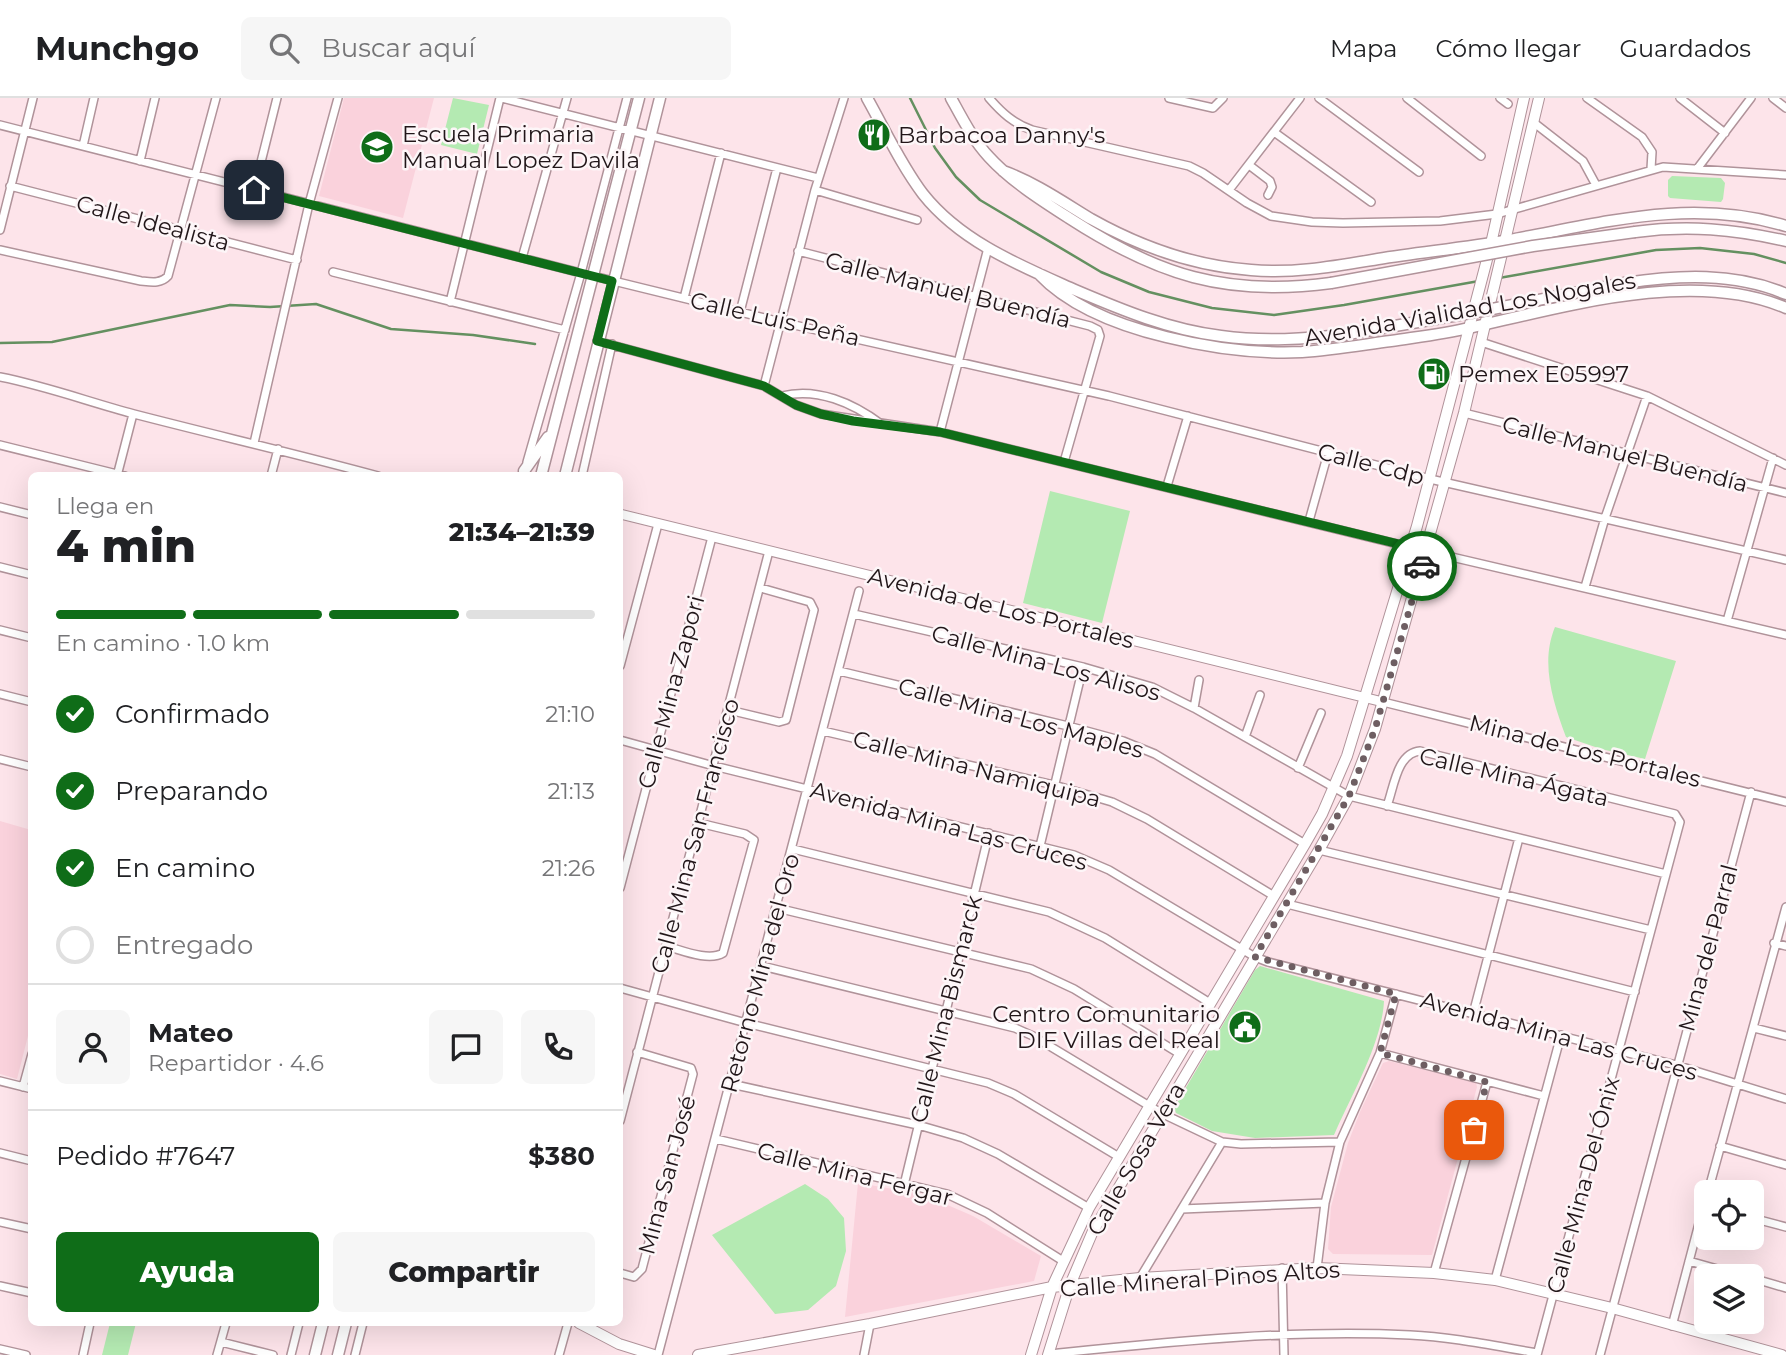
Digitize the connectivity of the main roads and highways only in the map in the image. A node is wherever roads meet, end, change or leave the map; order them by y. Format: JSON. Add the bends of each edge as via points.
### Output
{"nodes":[{"id":1,"x":639,"y":98,"type":"edge"},
{"id":2,"x":660,"y":98,"type":"edge"},
{"id":3,"x":867,"y":98,"type":"edge"},
{"id":4,"x":951,"y":98,"type":"edge"},
{"id":5,"x":1524,"y":98,"type":"edge"},
{"id":6,"x":1538,"y":98,"type":"edge"},
{"id":7,"x":1003,"y":171,"type":"junction"},
{"id":8,"x":1786,"y":226,"type":"edge"},
{"id":9,"x":1786,"y":241,"type":"edge"},
{"id":10,"x":1504,"y":244,"type":"junction"},
{"id":11,"x":1491,"y":245,"type":"junction"},
{"id":12,"x":1039,"y":274,"type":"junction"},
{"id":13,"x":1786,"y":294,"type":"edge"},
{"id":14,"x":1786,"y":308,"type":"edge"},
{"id":15,"x":1486,"y":323,"type":"junction"},
{"id":16,"x":1470,"y":328,"type":"junction"},
{"id":17,"x":1453,"y":394,"type":"junction"},
{"id":18,"x":1467,"y":397,"type":"junction"},
{"id":19,"x":553,"y":429,"type":"junction"},
{"id":20,"x":525,"y":472,"type":"edge"},
{"id":21,"x":542,"y":472,"type":"edge"},
{"id":22,"x":566,"y":472,"type":"edge"},
{"id":23,"x":1070,"y":1285,"type":"junction"},
{"id":24,"x":1052,"y":1287,"type":"junction"},
{"id":25,"x":322,"y":1326,"type":"edge"},
{"id":26,"x":345,"y":1326,"type":"edge"},
{"id":27,"x":585,"y":1326,"type":"edge"},
{"id":28,"x":723,"y":1353,"type":"edge"},
{"id":29,"x":315,"y":1355,"type":"edge"},
{"id":30,"x":338,"y":1355,"type":"edge"},
{"id":31,"x":656,"y":1355,"type":"edge"},
{"id":32,"x":698,"y":1355,"type":"edge"},
{"id":33,"x":1031,"y":1355,"type":"edge"},
{"id":34,"x":1048,"y":1355,"type":"edge"},
{"id":35,"x":1782,"y":1355,"type":"edge"}],
"edges":[{"from":1,"to":19,"type":"main road","via":[[625,130]]},
{"from":2,"to":22,"type":"main road"},
{"from":3,"to":12,"type":"main road","name":"Avenida Vialidad Los Nogales","via":[[924,195],[944,216],[988,248]]},
{"from":4,"to":7,"type":"main road","name":"Avenida Vialidad Los Nogales","via":[[972,135]]},
{"from":5,"to":11,"type":"main road"},
{"from":6,"to":10,"type":"main road","name":"Calle Sosa Vera"},
{"from":7,"to":9,"type":"main road","name":"Avenida Vialidad Los Nogales","bridge":true,"via":[[1094,235],[1141,261],[1241,287],[1331,283],[1520,248],[1673,227]]},
{"from":7,"to":11,"type":"main road","via":[[1133,241],[1217,266],[1273,272],[1310,270]]},
{"from":8,"to":10,"type":"main road","via":[[1739,216],[1672,212],[1634,215]]},
{"from":10,"to":11,"type":"main road"},
{"from":10,"to":15,"type":"main road","name":"Calle Sosa Vera","bridge":true},
{"from":11,"to":16,"type":"main road","bridge":true},
{"from":12,"to":13,"type":"main road","name":"Avenida Vialidad Los Nogales","bridge":true,"via":[[1174,327],[1258,340],[1348,334],[1668,277],[1744,282]]},
{"from":12,"to":16,"type":"main road","via":[[1065,296],[1140,331],[1240,350],[1301,352]]},
{"from":14,"to":15,"type":"main road","via":[[1724,292],[1673,291]]},
{"from":15,"to":16,"type":"main road"},
{"from":15,"to":18,"type":"main road","name":"Calle Sosa Vera"},
{"from":16,"to":17,"type":"main road"},
{"from":17,"to":18,"type":"main road"},
{"from":17,"to":24,"type":"main road","via":[[1411,547],[1333,789],[1089,1208]]},
{"from":18,"to":23,"type":"main road","name":"Calle Sosa Vera","via":[[1383,702],[1349,796],[1093,1231]]},
{"from":19,"to":20,"type":"main road"},
{"from":19,"to":21,"type":"main road"},
{"from":23,"to":24,"type":"main road","name":"Calle Mineral Pinos Altos"},
{"from":23,"to":34,"type":"main road","name":"Calle Sosa Vera"},
{"from":23,"to":35,"type":"main road","name":"Calle Mineral Pinos Altos","via":[[1282,1268],[1434,1273],[1554,1293]]},
{"from":24,"to":28,"type":"main road","name":"Calle Mineral Pinos Altos"},
{"from":24,"to":33,"type":"main road"},
{"from":25,"to":29,"type":"main road"},
{"from":26,"to":30,"type":"main road"},
{"from":27,"to":31,"type":"main road","via":[[619,1344]]},
{"from":28,"to":32,"type":"main road","name":"Calle Mineral Pinos Altos"}]}
